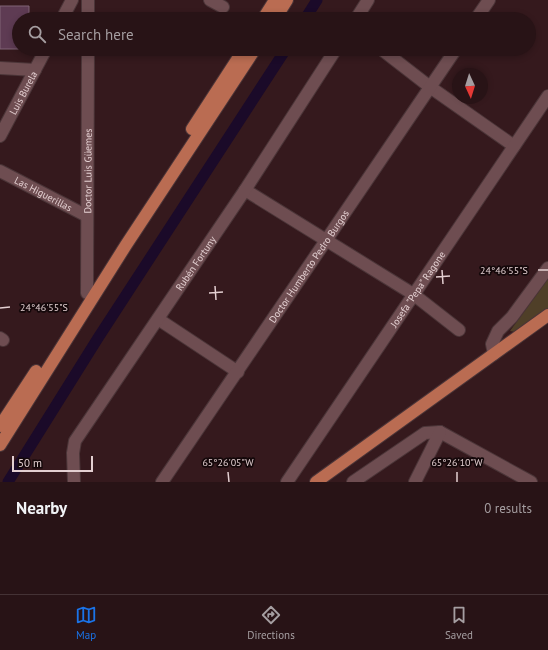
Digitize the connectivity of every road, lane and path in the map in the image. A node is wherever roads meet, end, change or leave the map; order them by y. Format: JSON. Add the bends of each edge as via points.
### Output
{"nodes":[{"id":1,"x":72,"y":0,"type":"edge"},
{"id":2,"x":88,"y":0,"type":"edge"},
{"id":3,"x":210,"y":0,"type":"edge"},
{"id":4,"x":275,"y":0,"type":"edge"},
{"id":5,"x":287,"y":0,"type":"edge"},
{"id":6,"x":368,"y":0,"type":"edge"},
{"id":7,"x":489,"y":0,"type":"edge"},
{"id":8,"x":223,"y":7,"type":"dead end"},
{"id":9,"x":66,"y":12,"type":"edge"},
{"id":10,"x":88,"y":12,"type":"edge"},
{"id":11,"x":267,"y":12,"type":"edge"},
{"id":12,"x":279,"y":12,"type":"edge"},
{"id":13,"x":360,"y":12,"type":"edge"},
{"id":14,"x":481,"y":12,"type":"edge"},
{"id":15,"x":42,"y":56,"type":"edge"},
{"id":16,"x":88,"y":56,"type":"edge"},
{"id":17,"x":239,"y":56,"type":"edge"},
{"id":18,"x":250,"y":56,"type":"edge"},
{"id":19,"x":331,"y":56,"type":"edge"},
{"id":20,"x":390,"y":56,"type":"edge"},
{"id":21,"x":451,"y":56,"type":"edge"},
{"id":22,"x":0,"y":68,"type":"edge"},
{"id":23,"x":35,"y":70,"type":"junction"},
{"id":24,"x":430,"y":87,"type":"junction"},
{"id":25,"x":548,"y":96,"type":"edge"},
{"id":26,"x":0,"y":136,"type":"edge"},
{"id":27,"x":514,"y":146,"type":"junction"},
{"id":28,"x":0,"y":171,"type":"edge"},
{"id":29,"x":245,"y":190,"type":"junction"},
{"id":30,"x":87,"y":216,"type":"junction"},
{"id":31,"x":326,"y":240,"type":"junction"},
{"id":32,"x":548,"y":268,"type":"edge"},
{"id":33,"x":86,"y":293,"type":"junction"},
{"id":34,"x":413,"y":294,"type":"junction"},
{"id":35,"x":548,"y":315,"type":"edge"},
{"id":36,"x":158,"y":320,"type":"junction"},
{"id":37,"x":459,"y":330,"type":"dead end"},
{"id":38,"x":494,"y":354,"type":"junction"},
{"id":39,"x":238,"y":372,"type":"junction"},
{"id":40,"x":0,"y":426,"type":"edge"},
{"id":41,"x":440,"y":432,"type":"junction"},
{"id":42,"x":0,"y":445,"type":"edge"},
{"id":43,"x":74,"y":482,"type":"edge"},
{"id":44,"x":162,"y":482,"type":"edge"},
{"id":45,"x":287,"y":482,"type":"edge"},
{"id":46,"x":316,"y":482,"type":"edge"},
{"id":47,"x":353,"y":482,"type":"edge"},
{"id":48,"x":415,"y":482,"type":"edge"},
{"id":49,"x":531,"y":482,"type":"edge"}],
"edges":[{"from":1,"to":9,"type":"street"},
{"from":2,"to":10,"type":"street"},
{"from":3,"to":8,"type":"street"},
{"from":4,"to":11,"type":"main road"},
{"from":5,"to":12,"type":"main road"},
{"from":6,"to":13,"type":"street"},
{"from":7,"to":14,"type":"street"},
{"from":15,"to":23,"type":"street","name":"Luis Burela"},
{"from":16,"to":30,"type":"street","name":"Doctor Luis Güemes"},
{"from":17,"to":33,"type":"main road"},
{"from":18,"to":42,"type":"main road","via":[[130,239]]},
{"from":19,"to":29,"type":"street","name":"Rubén Fortuny"},
{"from":20,"to":24,"type":"street"},
{"from":21,"to":24,"type":"street","name":"Doctor Humberto Pedro Burgos"},
{"from":22,"to":23,"type":"street"},
{"from":23,"to":26,"type":"street","name":"Luis Burela"},
{"from":24,"to":27,"type":"street"},
{"from":24,"to":31,"type":"street","name":"Doctor Humberto Pedro Burgos"},
{"from":25,"to":27,"type":"street","name":"Josefa \"Pepa\" Ragone"},
{"from":27,"to":34,"type":"street","name":"Josefa \"Pepa\" Ragone"},
{"from":28,"to":30,"type":"street","name":"Las Higuerillas"},
{"from":29,"to":31,"type":"street"},
{"from":29,"to":36,"type":"street","name":"Rubén Fortuny"},
{"from":30,"to":33,"type":"street","name":"Doctor Luis Güemes"},
{"from":31,"to":34,"type":"street"},
{"from":31,"to":39,"type":"street","name":"Doctor Humberto Pedro Burgos"},
{"from":32,"to":38,"type":"street","via":[[512,317],[498,331],[492,344]]},
{"from":33,"to":40,"type":"main road"},
{"from":34,"to":37,"type":"street"},
{"from":34,"to":45,"type":"street","name":"Josefa \"Pepa\" Ragone"},
{"from":35,"to":38,"type":"main road"},
{"from":36,"to":39,"type":"street"},
{"from":36,"to":43,"type":"street","name":"Rubén Fortuny","via":[[75,441]]},
{"from":38,"to":46,"type":"main road"},
{"from":39,"to":44,"type":"street","name":"Doctor Humberto Pedro Burgos"},
{"from":41,"to":47,"type":"street","via":[[426,433]]},
{"from":41,"to":48,"type":"street"},
{"from":41,"to":49,"type":"street"}]}
